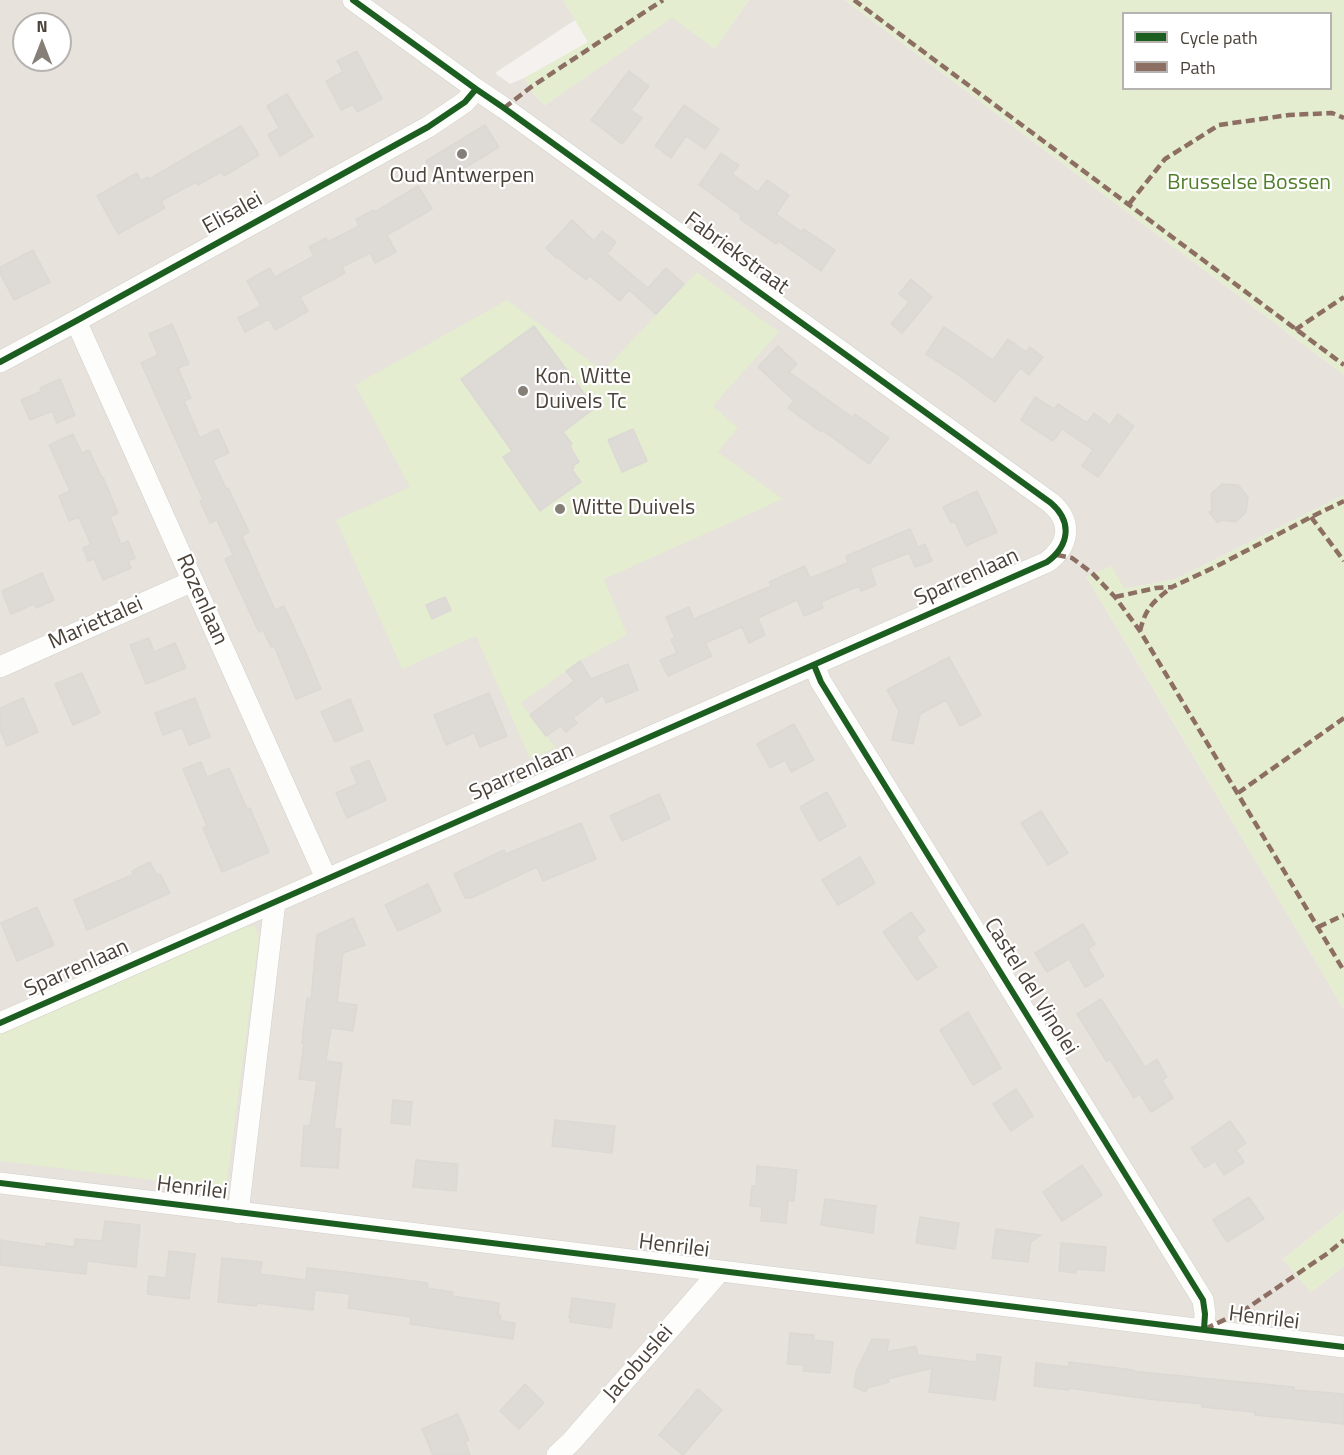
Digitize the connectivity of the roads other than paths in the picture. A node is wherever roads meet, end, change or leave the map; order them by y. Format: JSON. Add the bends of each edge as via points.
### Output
{"nodes":[{"id":1,"x":352,"y":0,"type":"edge"},
{"id":2,"x":476,"y":89,"type":"junction"},
{"id":3,"x":76,"y":321,"type":"junction"},
{"id":4,"x":0,"y":362,"type":"edge"},
{"id":5,"x":1057,"y":555,"type":"joint"},
{"id":6,"x":193,"y":581,"type":"junction"},
{"id":7,"x":814,"y":665,"type":"junction"},
{"id":8,"x":0,"y":667,"type":"edge"},
{"id":9,"x":327,"y":878,"type":"junction"},
{"id":10,"x":275,"y":902,"type":"junction"},
{"id":11,"x":0,"y":1023,"type":"edge"},
{"id":12,"x":0,"y":1184,"type":"edge"},
{"id":13,"x":238,"y":1213,"type":"junction"},
{"id":14,"x":720,"y":1271,"type":"junction"},
{"id":15,"x":1204,"y":1330,"type":"junction"},
{"id":16,"x":1344,"y":1347,"type":"edge"},
{"id":17,"x":557,"y":1455,"type":"edge"}],
"edges":[{"from":1,"to":2,"type":"street","name":"Fabriekstraat"},
{"from":2,"to":3,"type":"street","name":"Elisalei","via":[[465,102],[428,127]]},
{"from":2,"to":5,"type":"street","name":"Fabriekstraat","via":[[1051,503],[1063,517],[1066,532]]},
{"from":3,"to":4,"type":"street","name":"Elisalei"},
{"from":3,"to":6,"type":"street","name":"Rozenlaan"},
{"from":5,"to":7,"type":"street","name":"Sparrenlaan"},
{"from":6,"to":8,"type":"street","name":"Mariettalei"},
{"from":6,"to":9,"type":"street","name":"Rozenlaan"},
{"from":7,"to":9,"type":"street","name":"Sparrenlaan"},
{"from":7,"to":15,"type":"street","name":"Castel del Vinolei","via":[[1203,1300]]},
{"from":9,"to":10,"type":"street","name":"Sparrenlaan"},
{"from":10,"to":11,"type":"street","name":"Sparrenlaan"},
{"from":10,"to":13,"type":"street"},
{"from":12,"to":13,"type":"street","name":"Henrilei"},
{"from":13,"to":14,"type":"street","name":"Henrilei"},
{"from":14,"to":15,"type":"street","name":"Henrilei"},
{"from":14,"to":17,"type":"street","name":"Jacobuslei"},
{"from":15,"to":16,"type":"street","name":"Henrilei"}]}
